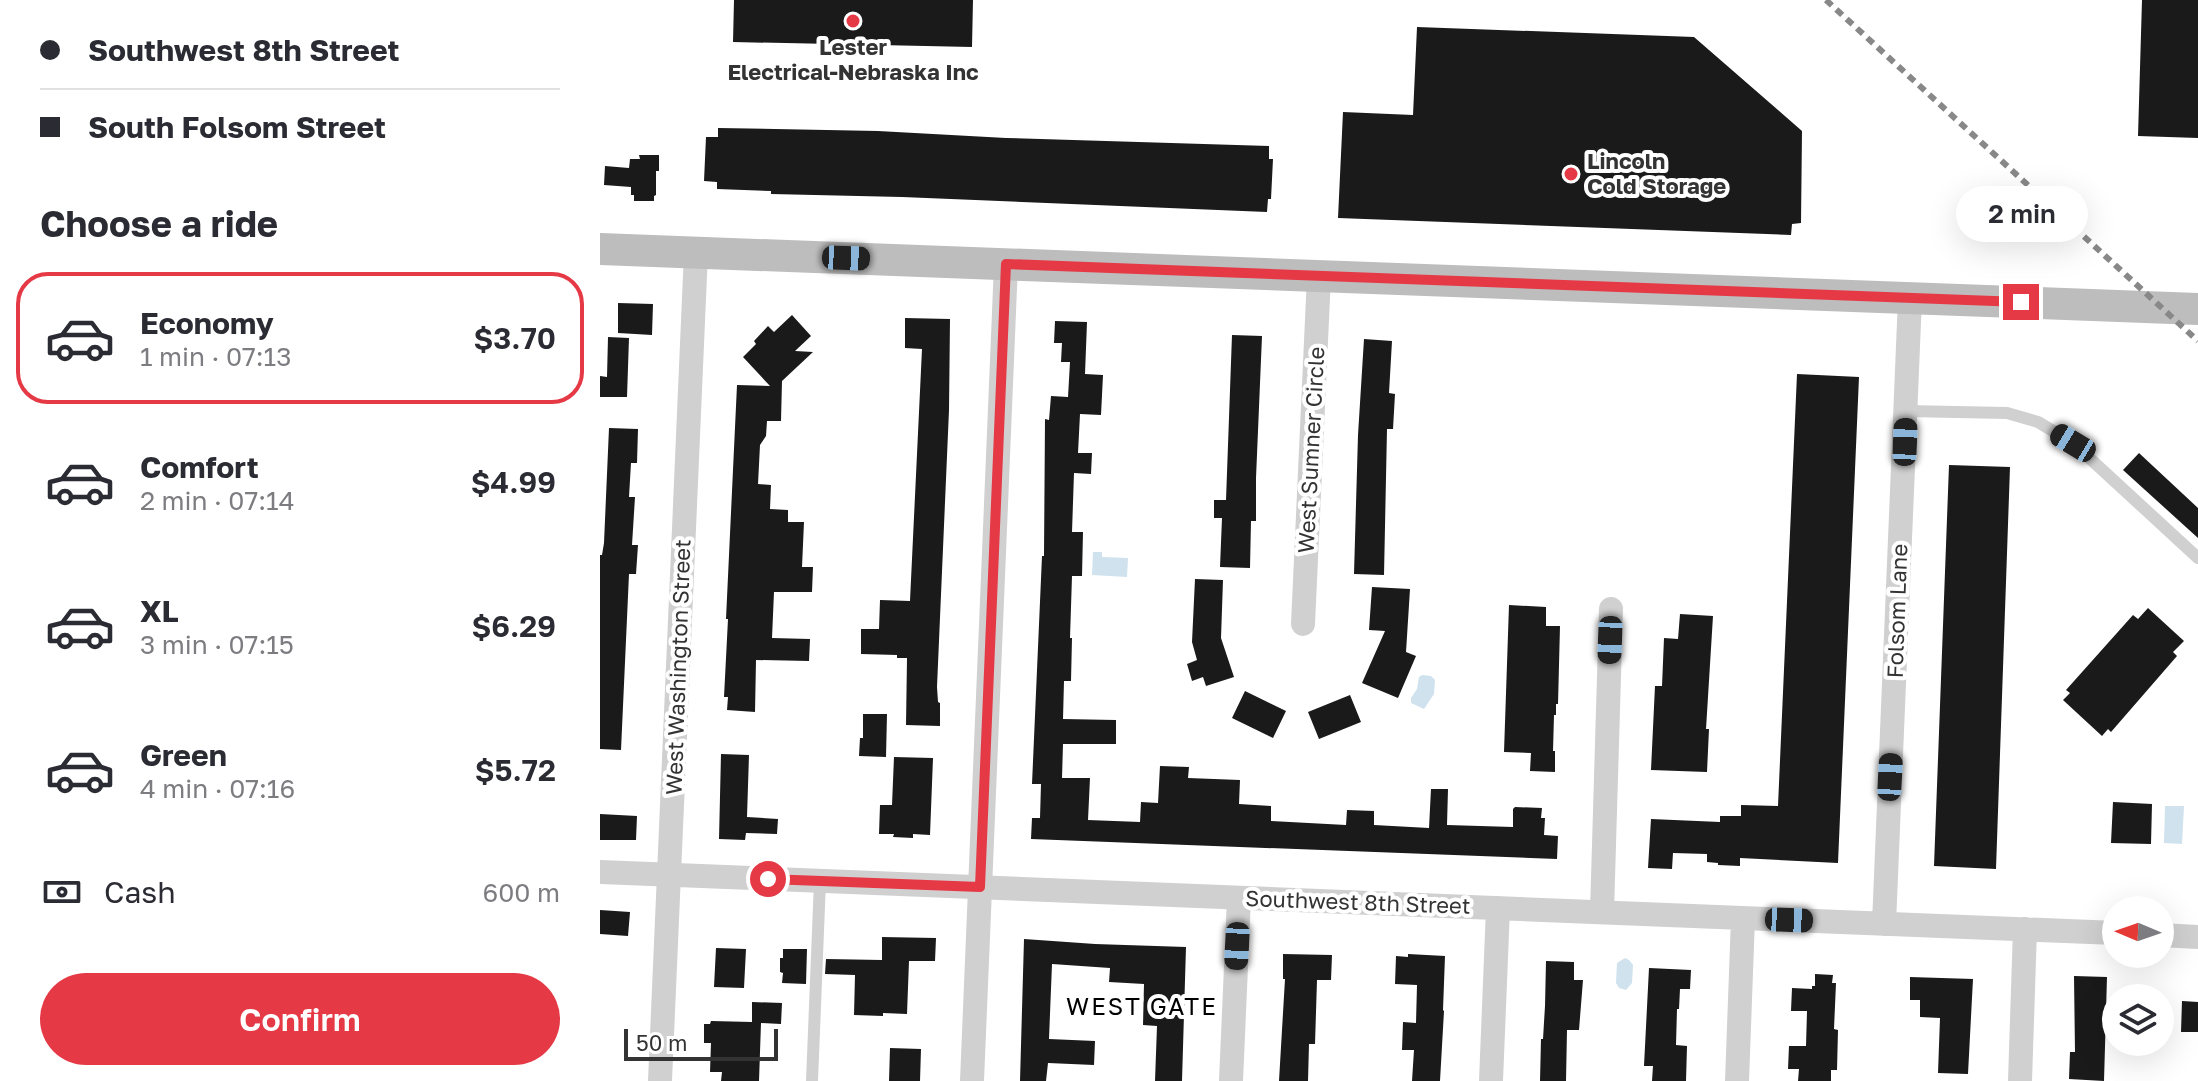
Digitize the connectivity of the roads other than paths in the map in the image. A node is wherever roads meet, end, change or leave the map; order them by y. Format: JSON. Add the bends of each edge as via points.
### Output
{"nodes":[{"id":1,"x":600,"y":249,"type":"edge"},
{"id":2,"x":696,"y":252,"type":"junction"},
{"id":3,"x":1006,"y":264,"type":"junction"},
{"id":4,"x":1319,"y":276,"type":"junction"},
{"id":5,"x":1910,"y":298,"type":"junction"},
{"id":6,"x":2198,"y":309,"type":"edge"},
{"id":7,"x":1906,"y":411,"type":"junction"},
{"id":8,"x":2198,"y":558,"type":"edge"},
{"id":9,"x":1611,"y":609,"type":"dead end"},
{"id":10,"x":1303,"y":624,"type":"dead end"},
{"id":11,"x":600,"y":872,"type":"edge"},
{"id":12,"x":669,"y":875,"type":"junction"},
{"id":13,"x":820,"y":881,"type":"junction"},
{"id":14,"x":980,"y":887,"type":"junction"},
{"id":15,"x":1239,"y":898,"type":"junction"},
{"id":16,"x":1498,"y":908,"type":"junction"},
{"id":17,"x":1602,"y":912,"type":"junction"},
{"id":18,"x":1743,"y":918,"type":"junction"},
{"id":19,"x":1884,"y":924,"type":"junction"},
{"id":20,"x":2025,"y":929,"type":"junction"},
{"id":21,"x":2102,"y":932,"type":"edge"},
{"id":22,"x":2174,"y":936,"type":"edge"},
{"id":23,"x":2198,"y":937,"type":"edge"},
{"id":24,"x":660,"y":1081,"type":"edge"},
{"id":25,"x":812,"y":1081,"type":"edge"},
{"id":26,"x":972,"y":1081,"type":"edge"},
{"id":27,"x":1231,"y":1081,"type":"edge"},
{"id":28,"x":1491,"y":1081,"type":"edge"},
{"id":29,"x":1737,"y":1081,"type":"edge"},
{"id":30,"x":2020,"y":1081,"type":"edge"}],
"edges":[{"from":1,"to":2,"type":"street"},
{"from":2,"to":3,"type":"street"},
{"from":2,"to":12,"type":"street","name":"West Washington Street"},
{"from":3,"to":4,"type":"street"},
{"from":3,"to":14,"type":"street"},
{"from":4,"to":5,"type":"street"},
{"from":4,"to":10,"type":"street","name":"West Sumner Circle"},
{"from":5,"to":6,"type":"street"},
{"from":5,"to":7,"type":"street","name":"Folsom Lane"},
{"from":7,"to":8,"type":"lane","via":[[2007,413],[2038,422],[2073,443]]},
{"from":7,"to":19,"type":"street","name":"Folsom Lane"},
{"from":9,"to":17,"type":"street"},
{"from":11,"to":12,"type":"street","name":"Southwest 8th Street"},
{"from":12,"to":13,"type":"street","name":"Southwest 8th Street"},
{"from":12,"to":24,"type":"street","name":"West Washington Street"},
{"from":13,"to":14,"type":"street","name":"Southwest 8th Street"},
{"from":13,"to":25,"type":"lane"},
{"from":14,"to":15,"type":"street","name":"Southwest 8th Street"},
{"from":14,"to":26,"type":"street"},
{"from":15,"to":16,"type":"street","name":"Southwest 8th Street"},
{"from":15,"to":27,"type":"street"},
{"from":16,"to":17,"type":"street","name":"Southwest 8th Street"},
{"from":16,"to":28,"type":"street"},
{"from":17,"to":18,"type":"street","name":"Southwest 8th Street"},
{"from":18,"to":19,"type":"street","name":"Southwest 8th Street"},
{"from":18,"to":29,"type":"street"},
{"from":19,"to":20,"type":"street","name":"Southwest 8th Street"},
{"from":20,"to":21,"type":"street","name":"Southwest 8th Street"},
{"from":20,"to":30,"type":"street"},
{"from":22,"to":23,"type":"street"}]}
